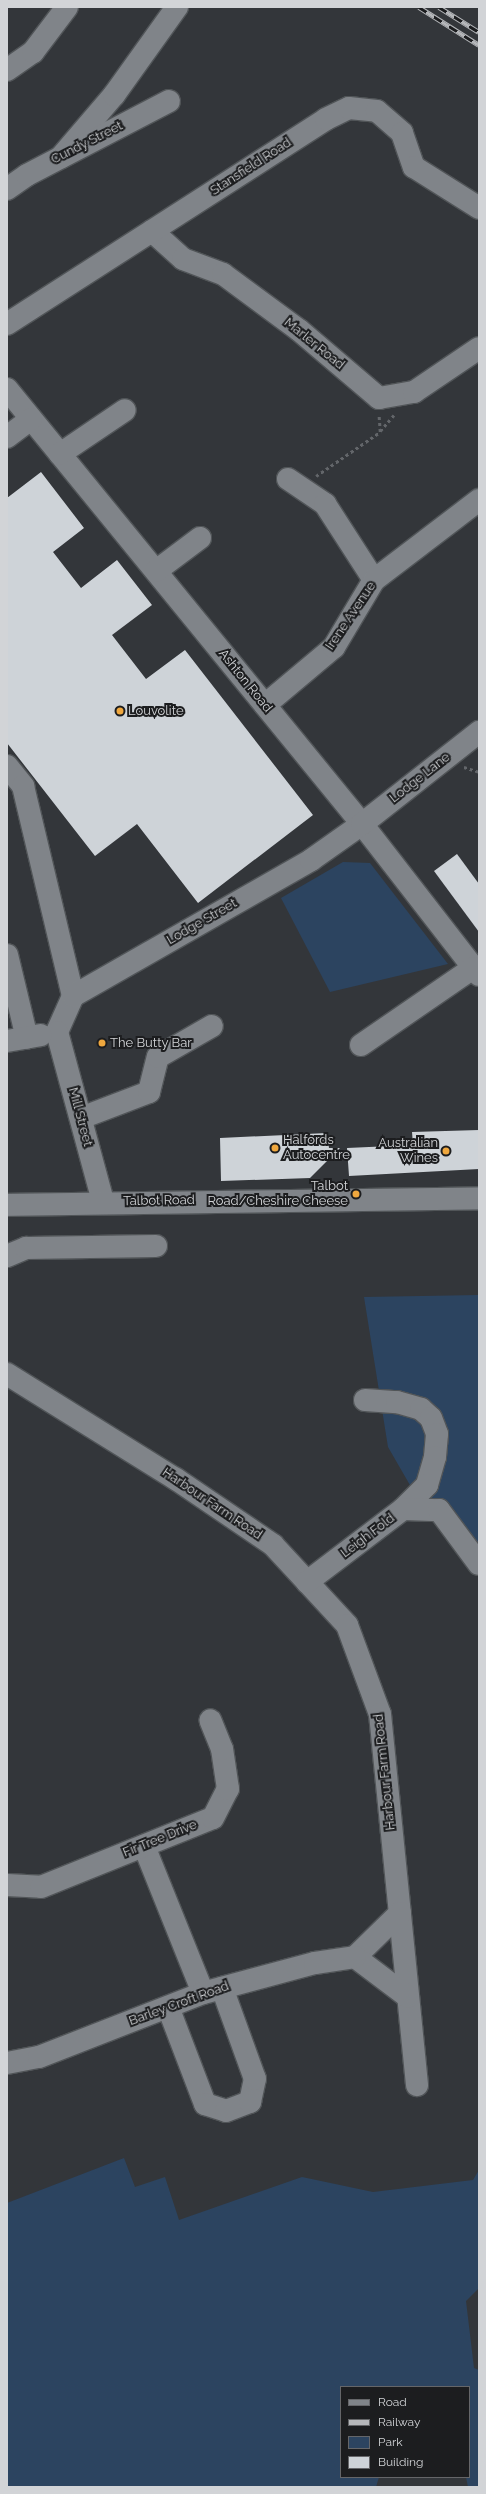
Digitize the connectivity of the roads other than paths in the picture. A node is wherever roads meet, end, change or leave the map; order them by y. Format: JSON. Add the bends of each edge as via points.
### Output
{"nodes":[{"id":1,"x":67,"y":7,"type":"edge"},
{"id":2,"x":177,"y":7,"type":"edge"},
{"id":3,"x":7,"y":70,"type":"edge"},
{"id":4,"x":169,"y":101,"type":"dead end"},
{"id":5,"x":61,"y":157,"type":"junction"},
{"id":6,"x":7,"y":189,"type":"edge"},
{"id":7,"x":479,"y":208,"type":"edge"},
{"id":8,"x":152,"y":231,"type":"junction"},
{"id":9,"x":7,"y":324,"type":"edge"},
{"id":10,"x":479,"y":348,"type":"edge"},
{"id":11,"x":7,"y":389,"type":"edge"},
{"id":12,"x":125,"y":410,"type":"dead end"},
{"id":13,"x":31,"y":419,"type":"junction"},
{"id":14,"x":7,"y":437,"type":"edge"},
{"id":15,"x":60,"y":454,"type":"junction"},
{"id":16,"x":288,"y":479,"type":"dead end"},
{"id":17,"x":479,"y":500,"type":"edge"},
{"id":18,"x":200,"y":538,"type":"dead end"},
{"id":19,"x":156,"y":571,"type":"junction"},
{"id":20,"x":374,"y":580,"type":"junction"},
{"id":21,"x":265,"y":705,"type":"junction"},
{"id":22,"x":479,"y":732,"type":"edge"},
{"id":23,"x":7,"y":766,"type":"edge"},
{"id":24,"x":362,"y":824,"type":"junction"},
{"id":25,"x":7,"y":954,"type":"edge"},
{"id":26,"x":476,"y":972,"type":"edge"},
{"id":27,"x":73,"y":996,"type":"junction"},
{"id":28,"x":212,"y":1026,"type":"dead end"},
{"id":29,"x":57,"y":1032,"type":"junction"},
{"id":30,"x":17,"y":1040,"type":"edge"},
{"id":31,"x":361,"y":1045,"type":"dead end"},
{"id":32,"x":81,"y":1118,"type":"junction"},
{"id":33,"x":479,"y":1198,"type":"edge"},
{"id":34,"x":103,"y":1201,"type":"junction"},
{"id":35,"x":7,"y":1205,"type":"edge"},
{"id":36,"x":156,"y":1246,"type":"dead end"},
{"id":37,"x":7,"y":1256,"type":"edge"},
{"id":38,"x":7,"y":1374,"type":"edge"},
{"id":39,"x":365,"y":1400,"type":"dead end"},
{"id":40,"x":403,"y":1509,"type":"junction"},
{"id":41,"x":479,"y":1564,"type":"edge"},
{"id":42,"x":307,"y":1582,"type":"junction"},
{"id":43,"x":210,"y":1720,"type":"dead end"},
{"id":44,"x":144,"y":1846,"type":"junction"},
{"id":45,"x":7,"y":1885,"type":"edge"},
{"id":46,"x":400,"y":1913,"type":"junction"},
{"id":47,"x":355,"y":1957,"type":"junction"},
{"id":48,"x":213,"y":1990,"type":"junction"},
{"id":49,"x":408,"y":1997,"type":"junction"},
{"id":50,"x":168,"y":2006,"type":"junction"},
{"id":51,"x":7,"y":2063,"type":"edge"},
{"id":52,"x":417,"y":2085,"type":"dead end"}],
"edges":[{"from":1,"to":3,"type":"street","via":[[33,52]]},
{"from":2,"to":5,"type":"street","via":[[132,71]]},
{"from":4,"to":5,"type":"street","name":"Cundy Street"},
{"from":5,"to":6,"type":"street","name":"Cundy Street"},
{"from":7,"to":8,"type":"street","name":"Stansfield Road","via":[[414,167],[402,132],[377,111],[349,108],[326,119]]},
{"from":8,"to":9,"type":"street","name":"Stansfield Road"},
{"from":8,"to":10,"type":"street","name":"Marler Road","via":[[183,259],[223,274],[299,330],[379,398],[414,392]]},
{"from":11,"to":13,"type":"street","name":"Ashton Road"},
{"from":12,"to":15,"type":"street"},
{"from":13,"to":14,"type":"street"},
{"from":13,"to":15,"type":"street","name":"Ashton Road"},
{"from":15,"to":19,"type":"street","name":"Ashton Road"},
{"from":16,"to":20,"type":"street","via":[[325,504]]},
{"from":17,"to":20,"type":"street","name":"Irene Avenue"},
{"from":18,"to":19,"type":"street"},
{"from":19,"to":21,"type":"street","name":"Ashton Road"},
{"from":20,"to":21,"type":"street","name":"Irene Avenue","via":[[334,647]]},
{"from":21,"to":24,"type":"street","name":"Ashton Road"},
{"from":22,"to":24,"type":"street","name":"Lodge Lane"},
{"from":23,"to":27,"type":"street","via":[[22,786]]},
{"from":24,"to":26,"type":"street","name":"Ashton Road"},
{"from":24,"to":27,"type":"street","name":"Lodge Street","via":[[311,860]]},
{"from":25,"to":30,"type":"street"},
{"from":26,"to":31,"type":"street"},
{"from":27,"to":29,"type":"street"},
{"from":28,"to":32,"type":"street","via":[[158,1057],[149,1092]]},
{"from":29,"to":30,"type":"street"},
{"from":29,"to":32,"type":"street","name":"Mill Street"},
{"from":32,"to":34,"type":"street","name":"Mill Street"},
{"from":33,"to":34,"type":"street","name":"Talbot Road"},
{"from":34,"to":35,"type":"street","name":"Talbot Road"},
{"from":36,"to":37,"type":"street","via":[[26,1248]]},
{"from":38,"to":42,"type":"street","name":"Harbour Farm Road","via":[[176,1479],[273,1545]]},
{"from":39,"to":40,"type":"street","via":[[397,1402],[421,1409],[431,1418],[437,1434],[435,1457],[426,1485]]},
{"from":40,"to":41,"type":"street","name":"Leigh Fold","via":[[438,1510]]},
{"from":40,"to":42,"type":"street","name":"Leigh Fold"},
{"from":42,"to":46,"type":"street","name":"Harbour Farm Road","via":[[347,1625],[380,1714]]},
{"from":43,"to":44,"type":"street","name":"Fir Tree Drive","via":[[222,1749],[228,1789],[213,1818]]},
{"from":44,"to":45,"type":"street","name":"Fir Tree Drive","via":[[41,1887]]},
{"from":44,"to":48,"type":"street"},
{"from":46,"to":47,"type":"street"},
{"from":46,"to":49,"type":"street","name":"Harbour Farm Road"},
{"from":47,"to":48,"type":"street","name":"Barley Croft Road","via":[[315,1963]]},
{"from":47,"to":49,"type":"street"},
{"from":48,"to":50,"type":"street","name":"Barley Croft Road"},
{"from":48,"to":50,"type":"street","via":[[255,2079],[250,2102],[226,2111],[205,2104]]},
{"from":49,"to":52,"type":"street","name":"Harbour Farm Road"},
{"from":50,"to":51,"type":"street","name":"Barley Croft Road","via":[[39,2057]]}]}
